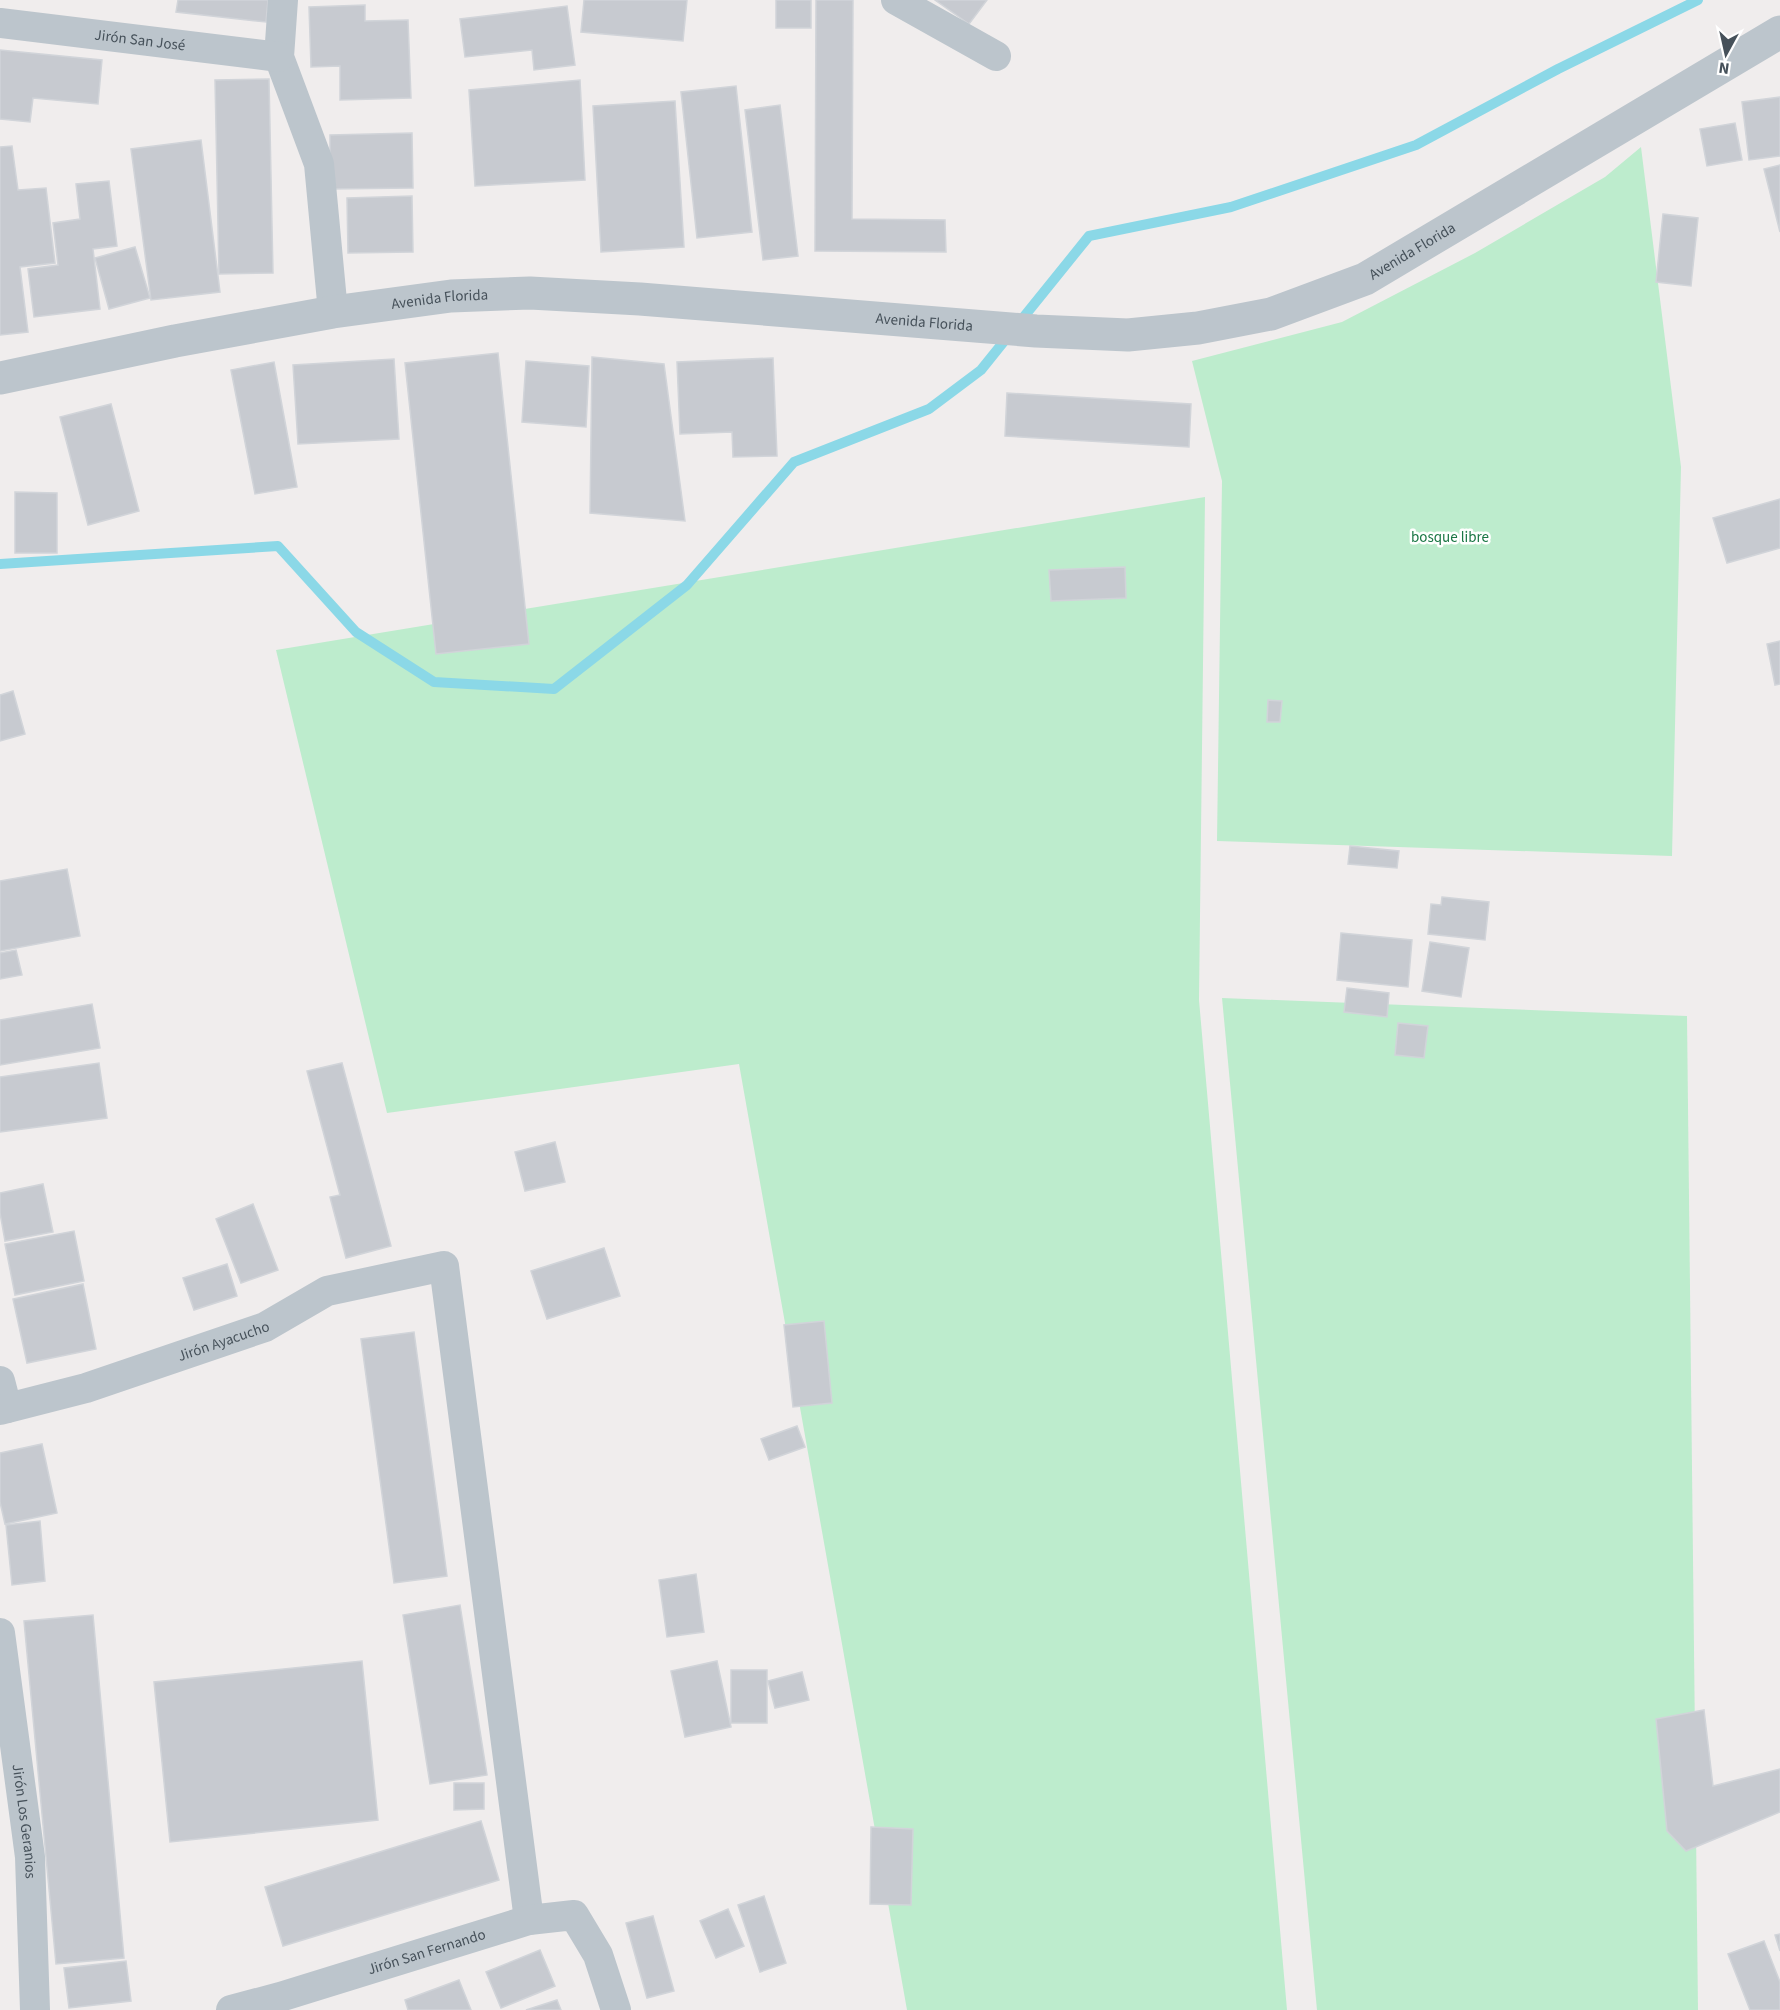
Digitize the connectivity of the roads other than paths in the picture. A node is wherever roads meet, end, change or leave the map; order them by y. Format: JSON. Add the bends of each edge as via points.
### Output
{"nodes":[{"id":1,"x":283,"y":0,"type":"edge"},
{"id":2,"x":896,"y":0,"type":"edge"},
{"id":3,"x":0,"y":23,"type":"edge"},
{"id":4,"x":1780,"y":32,"type":"edge"},
{"id":5,"x":996,"y":56,"type":"dead end"},
{"id":6,"x":279,"y":57,"type":"junction"},
{"id":7,"x":333,"y":312,"type":"junction"},
{"id":8,"x":0,"y":378,"type":"edge"},
{"id":9,"x":2,"y":1400,"type":"edge"},
{"id":10,"x":0,"y":1633,"type":"edge"},
{"id":11,"x":529,"y":1920,"type":"junction"},
{"id":12,"x":282,"y":2003,"type":"edge"},
{"id":13,"x":35,"y":2010,"type":"edge"},
{"id":14,"x":231,"y":2010,"type":"edge"},
{"id":15,"x":616,"y":2010,"type":"edge"}],
"edges":[{"from":1,"to":6,"type":"street"},
{"from":2,"to":5,"type":"street"},
{"from":3,"to":6,"type":"street","name":"Jirón San José"},
{"from":4,"to":7,"type":"street","name":"Avenida Florida","via":[[1365,279],[1271,314],[1198,328],[1128,335],[530,293],[451,296]]},
{"from":6,"to":7,"type":"street","via":[[319,164]]},
{"from":7,"to":8,"type":"street","name":"Avenida Florida"},
{"from":9,"to":11,"type":"street","name":"Jirón Ayacucho","via":[[86,1388],[265,1327],[327,1291],[444,1266]]},
{"from":10,"to":13,"type":"street","name":"Jirón Los Geranios","via":[[30,1857]]},
{"from":11,"to":12,"type":"street","name":"Jirón San Fernando"},
{"from":11,"to":15,"type":"street","name":"Jirón San Fernando","via":[[574,1915],[598,1955]]},
{"from":12,"to":14,"type":"street","name":"Jirón San Fernando"}]}
